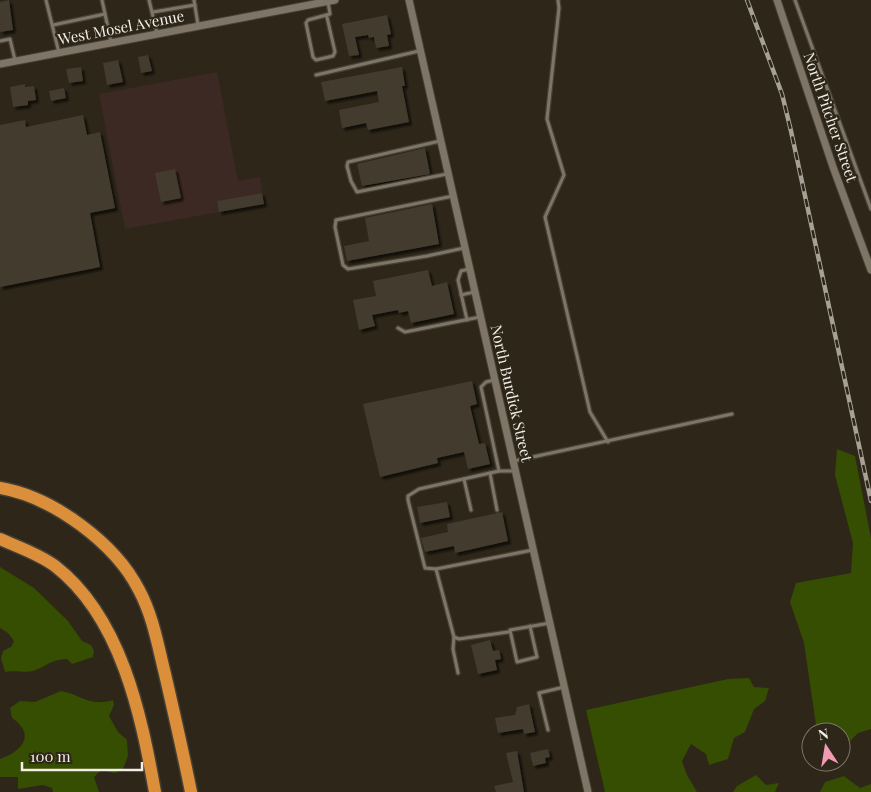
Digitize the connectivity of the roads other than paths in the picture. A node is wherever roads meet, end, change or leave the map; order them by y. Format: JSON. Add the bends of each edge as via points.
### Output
{"nodes":[{"id":1,"x":46,"y":0,"type":"edge"},
{"id":2,"x":102,"y":0,"type":"edge"},
{"id":3,"x":149,"y":0,"type":"edge"},
{"id":4,"x":408,"y":0,"type":"edge"},
{"id":5,"x":558,"y":0,"type":"edge"},
{"id":6,"x":777,"y":0,"type":"edge"},
{"id":7,"x":795,"y":0,"type":"edge"},
{"id":8,"x":331,"y":1,"type":"edge"},
{"id":9,"x":195,"y":2,"type":"edge"},
{"id":10,"x":153,"y":12,"type":"junction"},
{"id":11,"x":105,"y":14,"type":"junction"},
{"id":12,"x":327,"y":17,"type":"junction"},
{"id":13,"x":53,"y":25,"type":"junction"},
{"id":14,"x":198,"y":26,"type":"junction"},
{"id":15,"x":157,"y":34,"type":"junction"},
{"id":16,"x":0,"y":41,"type":"edge"},
{"id":17,"x":111,"y":43,"type":"junction"},
{"id":18,"x":420,"y":51,"type":"junction"},
{"id":19,"x":59,"y":52,"type":"junction"},
{"id":20,"x":15,"y":61,"type":"junction"},
{"id":21,"x":0,"y":64,"type":"edge"},
{"id":22,"x":316,"y":75,"type":"dead end"},
{"id":23,"x":441,"y":141,"type":"junction"},
{"id":24,"x":448,"y":174,"type":"junction"},
{"id":25,"x":453,"y":196,"type":"junction"},
{"id":26,"x":871,"y":209,"type":"edge"},
{"id":27,"x":465,"y":248,"type":"junction"},
{"id":28,"x":470,"y":268,"type":"junction"},
{"id":29,"x":871,"y":270,"type":"edge"},
{"id":30,"x":475,"y":292,"type":"junction"},
{"id":31,"x":461,"y":295,"type":"junction"},
{"id":32,"x":480,"y":317,"type":"junction"},
{"id":33,"x":467,"y":320,"type":"junction"},
{"id":34,"x":398,"y":328,"type":"dead end"},
{"id":35,"x":495,"y":380,"type":"junction"},
{"id":36,"x":732,"y":414,"type":"dead end"},
{"id":37,"x":608,"y":442,"type":"junction"},
{"id":38,"x":513,"y":461,"type":"junction"},
{"id":39,"x":515,"y":470,"type":"junction"},
{"id":40,"x":500,"y":471,"type":"junction"},
{"id":41,"x":490,"y":473,"type":"junction"},
{"id":42,"x":464,"y":479,"type":"junction"},
{"id":43,"x":0,"y":488,"type":"edge"},
{"id":44,"x":471,"y":510,"type":"dead end"},
{"id":45,"x":497,"y":510,"type":"dead end"},
{"id":46,"x":0,"y":539,"type":"edge"},
{"id":47,"x":533,"y":550,"type":"junction"},
{"id":48,"x":436,"y":569,"type":"junction"},
{"id":49,"x":551,"y":623,"type":"junction"},
{"id":50,"x":530,"y":626,"type":"junction"},
{"id":51,"x":508,"y":632,"type":"junction"},
{"id":52,"x":454,"y":637,"type":"junction"},
{"id":53,"x":458,"y":674,"type":"dead end"},
{"id":54,"x":564,"y":687,"type":"junction"},
{"id":55,"x":548,"y":730,"type":"dead end"},
{"id":56,"x":155,"y":792,"type":"edge"},
{"id":57,"x":192,"y":792,"type":"edge"},
{"id":58,"x":588,"y":792,"type":"edge"}],
"edges":[{"from":1,"to":13,"type":"lane"},
{"from":2,"to":11,"type":"lane"},
{"from":3,"to":10,"type":"lane"},
{"from":4,"to":18,"type":"street","name":"North Burdick Street"},
{"from":5,"to":37,"type":"lane","via":[[547,118],[564,175],[545,217],[590,412]]},
{"from":6,"to":29,"type":"street","name":"North Pitcher Street"},
{"from":7,"to":26,"type":"lane"},
{"from":8,"to":12,"type":"lane"},
{"from":8,"to":14,"type":"street","name":"West Mosel Avenue"},
{"from":9,"to":10,"type":"lane"},
{"from":9,"to":14,"type":"lane"},
{"from":10,"to":15,"type":"lane"},
{"from":11,"to":13,"type":"lane"},
{"from":11,"to":17,"type":"lane"},
{"from":12,"to":12,"type":"lane","via":[[306,23],[316,60],[333,56],[335,52]]},
{"from":13,"to":19,"type":"lane"},
{"from":14,"to":15,"type":"street","name":"West Mosel Avenue"},
{"from":15,"to":17,"type":"street","name":"West Mosel Avenue"},
{"from":16,"to":20,"type":"lane","via":[[10,39]]},
{"from":17,"to":19,"type":"street","name":"West Mosel Avenue"},
{"from":18,"to":22,"type":"lane"},
{"from":18,"to":23,"type":"street","name":"North Burdick Street"},
{"from":19,"to":20,"type":"street","name":"West Mosel Avenue"},
{"from":20,"to":21,"type":"street","name":"West Mosel Avenue"},
{"from":23,"to":24,"type":"street","name":"North Burdick Street"},
{"from":23,"to":24,"type":"lane","via":[[348,162],[347,166],[357,192]]},
{"from":24,"to":25,"type":"street","name":"North Burdick Street"},
{"from":25,"to":27,"type":"street","name":"North Burdick Street"},
{"from":25,"to":27,"type":"lane","via":[[336,220],[343,265],[348,268]]},
{"from":27,"to":28,"type":"street","name":"North Burdick Street"},
{"from":28,"to":30,"type":"street","name":"North Burdick Street"},
{"from":28,"to":31,"type":"lane","via":[[458,274]]},
{"from":30,"to":31,"type":"lane"},
{"from":30,"to":32,"type":"street","name":"North Burdick Street"},
{"from":31,"to":33,"type":"lane"},
{"from":32,"to":33,"type":"lane"},
{"from":32,"to":35,"type":"street","name":"North Burdick Street"},
{"from":33,"to":34,"type":"lane","via":[[405,332]]},
{"from":35,"to":38,"type":"street","name":"North Burdick Street"},
{"from":35,"to":40,"type":"lane","via":[[486,382],[481,388]]},
{"from":36,"to":37,"type":"lane"},
{"from":37,"to":38,"type":"lane"},
{"from":38,"to":39,"type":"street","name":"North Burdick Street"},
{"from":39,"to":40,"type":"lane"},
{"from":39,"to":47,"type":"street","name":"North Burdick Street"},
{"from":40,"to":41,"type":"lane"},
{"from":41,"to":42,"type":"lane"},
{"from":41,"to":45,"type":"lane"},
{"from":42,"to":44,"type":"lane"},
{"from":42,"to":48,"type":"lane","via":[[419,489],[408,496],[422,561],[425,568]]},
{"from":43,"to":57,"type":"highway","via":[[51,506],[75,520],[116,558],[136,583],[153,623]]},
{"from":46,"to":56,"type":"highway","via":[[54,566],[82,592],[108,629],[126,669]]},
{"from":47,"to":48,"type":"lane"},
{"from":47,"to":49,"type":"street","name":"North Burdick Street"},
{"from":48,"to":52,"type":"lane"},
{"from":49,"to":50,"type":"lane"},
{"from":49,"to":54,"type":"street","name":"North Burdick Street"},
{"from":50,"to":51,"type":"lane"},
{"from":50,"to":51,"type":"lane","via":[[537,653],[534,658],[517,662]]},
{"from":51,"to":52,"type":"lane"},
{"from":52,"to":53,"type":"lane"},
{"from":54,"to":55,"type":"lane","via":[[540,693]]},
{"from":54,"to":58,"type":"street","name":"North Burdick Street"}]}
